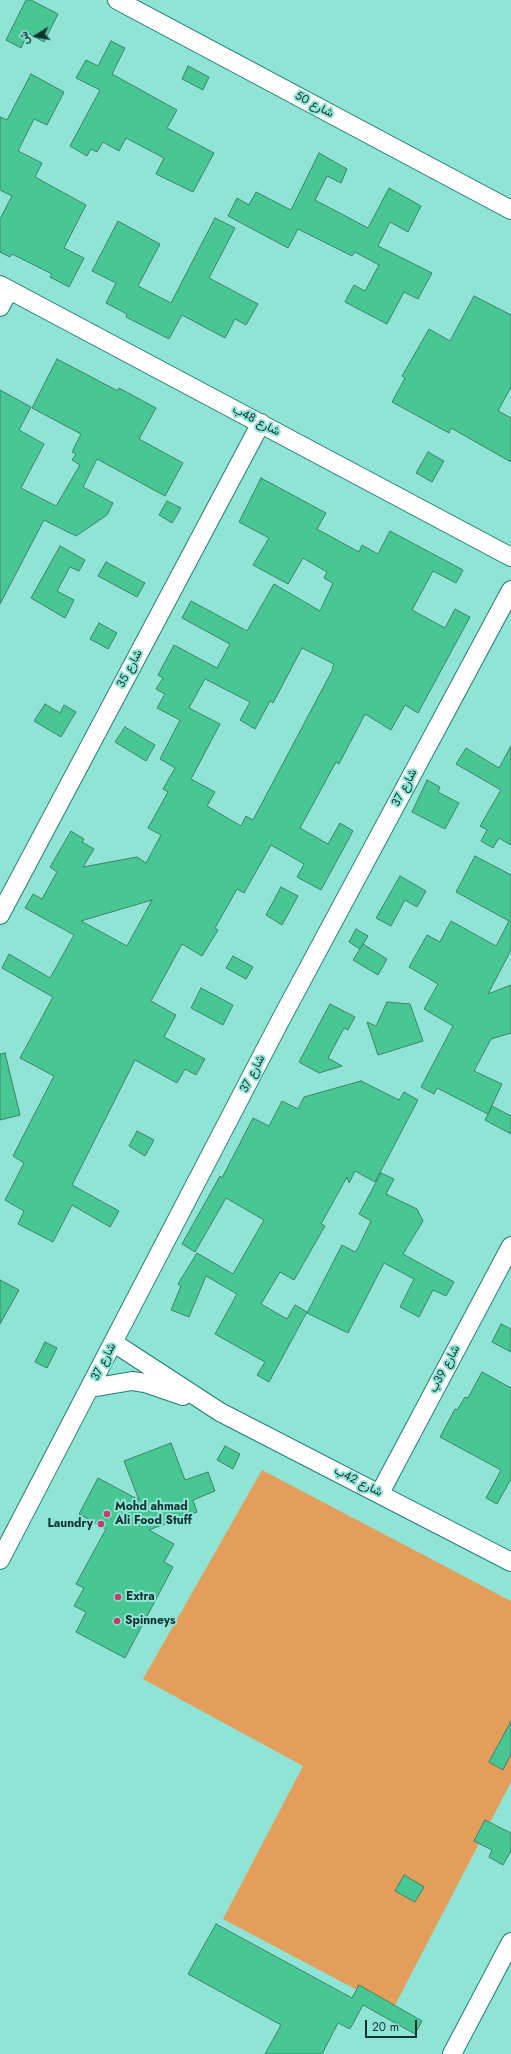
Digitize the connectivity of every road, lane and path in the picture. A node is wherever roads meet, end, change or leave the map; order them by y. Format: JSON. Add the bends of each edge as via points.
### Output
{"nodes":[{"id":1,"x":118,"y":0,"type":"edge"},
{"id":2,"x":511,"y":210,"type":"edge"},
{"id":3,"x":5,"y":288,"type":"edge"},
{"id":4,"x":0,"y":307,"type":"edge"},
{"id":5,"x":261,"y":423,"type":"junction"},
{"id":6,"x":511,"y":557,"type":"edge"},
{"id":7,"x":511,"y":590,"type":"edge"},
{"id":8,"x":0,"y":915,"type":"edge"},
{"id":9,"x":511,"y":1246,"type":"edge"},
{"id":10,"x":114,"y":1343,"type":"junction"},
{"id":11,"x":91,"y":1388,"type":"junction"},
{"id":12,"x":205,"y":1403,"type":"junction"},
{"id":13,"x":380,"y":1493,"type":"junction"},
{"id":14,"x":0,"y":1560,"type":"edge"},
{"id":15,"x":511,"y":1562,"type":"edge"},
{"id":16,"x":511,"y":1942,"type":"edge"},
{"id":17,"x":452,"y":2054,"type":"edge"}],
"edges":[{"from":1,"to":2,"type":"street","name":"شارع 50"},
{"from":3,"to":4,"type":"street"},
{"from":3,"to":5,"type":"street","name":"شارع 48ب"},
{"from":5,"to":6,"type":"street","name":"شارع 48ب"},
{"from":5,"to":8,"type":"street","name":"شارع 35"},
{"from":7,"to":10,"type":"street","name":"شارع 37","via":[[280,1021]]},
{"from":9,"to":13,"type":"street","name":"شارع 39ب"},
{"from":10,"to":11,"type":"street","name":"شارع 37"},
{"from":10,"to":12,"type":"street","name":"شارع 42ب"},
{"from":11,"to":12,"type":"street","name":"شارع 42ب","via":[[132,1381]]},
{"from":11,"to":14,"type":"street","name":"شارع 37"},
{"from":12,"to":13,"type":"street","name":"شارع 42ب"},
{"from":13,"to":15,"type":"street","name":"شارع 42ب"},
{"from":16,"to":17,"type":"street"}]}
